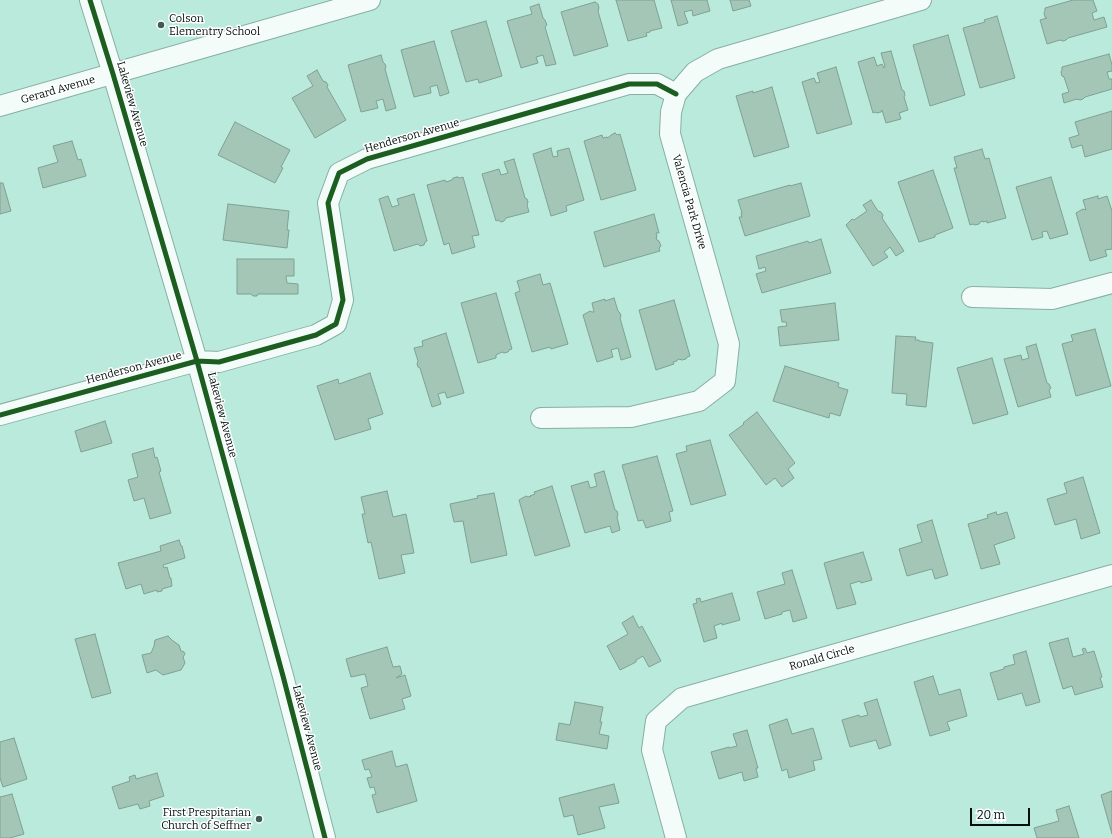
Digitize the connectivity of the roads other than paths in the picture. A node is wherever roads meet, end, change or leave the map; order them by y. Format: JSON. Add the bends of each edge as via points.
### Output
{"nodes":[{"id":1,"x":90,"y":0,"type":"edge"},
{"id":2,"x":370,"y":0,"type":"edge"},
{"id":3,"x":921,"y":0,"type":"edge"},
{"id":4,"x":113,"y":74,"type":"junction"},
{"id":5,"x":676,"y":94,"type":"junction"},
{"id":6,"x":0,"y":106,"type":"edge"},
{"id":7,"x":1112,"y":283,"type":"edge"},
{"id":8,"x":972,"y":297,"type":"dead end"},
{"id":9,"x":197,"y":361,"type":"junction"},
{"id":10,"x":0,"y":415,"type":"edge"},
{"id":11,"x":541,"y":418,"type":"dead end"},
{"id":12,"x":1112,"y":575,"type":"edge"},
{"id":13,"x":325,"y":838,"type":"edge"},
{"id":14,"x":676,"y":838,"type":"edge"}],
"edges":[{"from":1,"to":4,"type":"street","name":"Lakeview Avenue"},
{"from":2,"to":4,"type":"street","name":"Gerard Avenue"},
{"from":3,"to":5,"type":"street","name":"Valencia Park Drive","via":[[718,59],[695,72]]},
{"from":4,"to":6,"type":"street","name":"Gerard Avenue"},
{"from":4,"to":9,"type":"street","name":"Lakeview Avenue"},
{"from":5,"to":9,"type":"street","name":"Henderson Avenue","via":[[658,84],[629,84],[367,159],[339,173],[328,203],[343,300],[336,324],[316,335],[219,362]]},
{"from":5,"to":11,"type":"street","name":"Valencia Park Drive","via":[[671,112],[670,134],[730,344],[725,382],[699,401],[632,417]]},
{"from":7,"to":8,"type":"street","via":[[1052,299]]},
{"from":9,"to":10,"type":"street","name":"Henderson Avenue"},
{"from":9,"to":13,"type":"street","name":"Lakeview Avenue"},
{"from":12,"to":14,"type":"street","name":"Ronald Circle","via":[[682,698],[656,721],[652,750]]}]}
